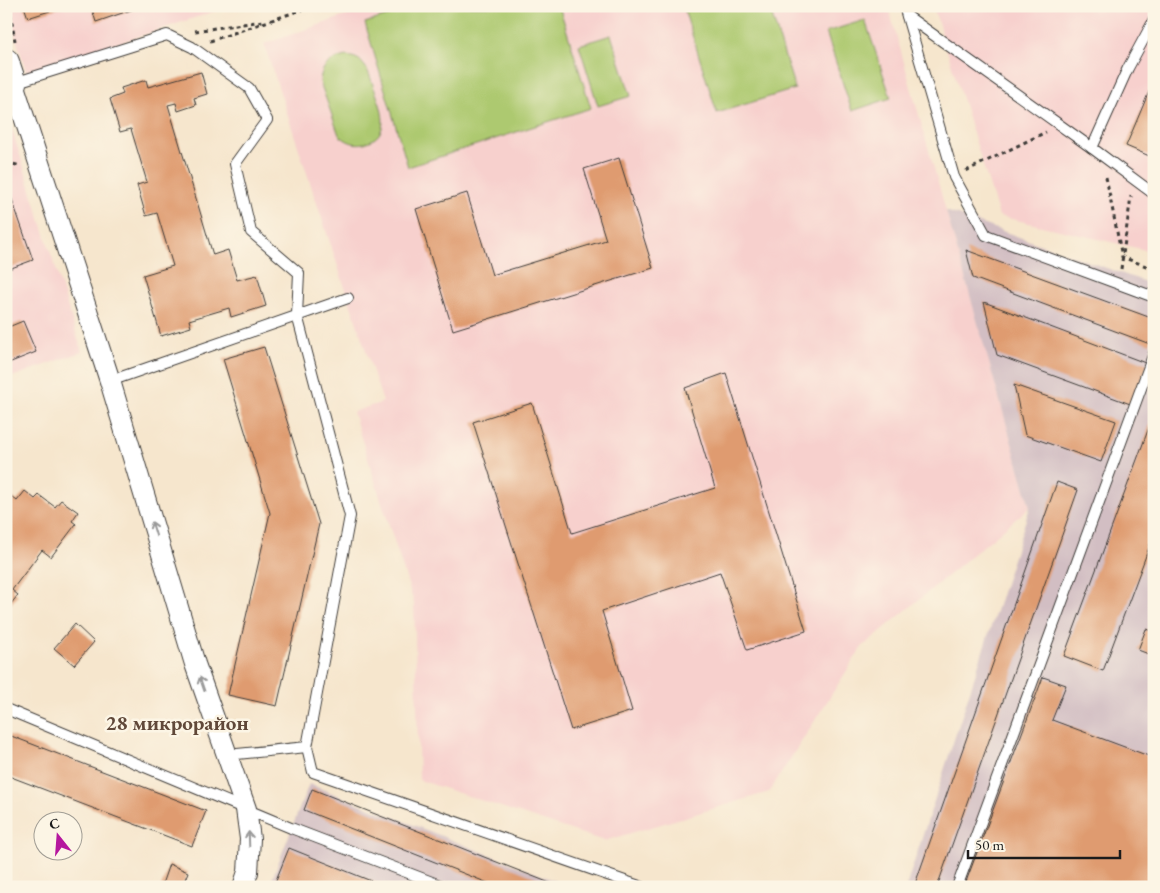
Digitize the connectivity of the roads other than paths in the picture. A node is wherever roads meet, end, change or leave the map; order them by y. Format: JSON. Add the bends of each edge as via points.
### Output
{"nodes":[{"id":1,"x":906,"y":11,"type":"edge"},
{"id":2,"x":1154,"y":20,"type":"edge"},
{"id":3,"x":8,"y":73,"type":"edge"},
{"id":4,"x":1092,"y":148,"type":"junction"},
{"id":5,"x":1154,"y":194,"type":"edge"},
{"id":6,"x":1154,"y":297,"type":"edge"},
{"id":7,"x":348,"y":298,"type":"dead end"},
{"id":8,"x":297,"y":315,"type":"junction"},
{"id":9,"x":1154,"y":353,"type":"edge"},
{"id":10,"x":110,"y":381,"type":"junction"},
{"id":11,"x":6,"y":709,"type":"edge"},
{"id":12,"x":307,"y":747,"type":"junction"},
{"id":13,"x":227,"y":755,"type":"junction"},
{"id":14,"x":246,"y":809,"type":"junction"},
{"id":15,"x":243,"y":887,"type":"edge"},
{"id":16,"x":445,"y":887,"type":"edge"},
{"id":17,"x":642,"y":887,"type":"edge"},
{"id":18,"x":957,"y":887,"type":"edge"}],
"edges":[{"from":1,"to":4,"type":"lane"},
{"from":1,"to":6,"type":"lane","via":[[954,177],[986,236]]},
{"from":2,"to":4,"type":"lane"},
{"from":3,"to":8,"type":"lane","via":[[167,35],[192,47],[249,88],[267,120],[234,164],[251,232],[299,273]]},
{"from":3,"to":10,"type":"street"},
{"from":4,"to":5,"type":"lane"},
{"from":7,"to":8,"type":"lane"},
{"from":8,"to":10,"type":"lane"},
{"from":8,"to":12,"type":"lane","via":[[350,516]]},
{"from":9,"to":18,"type":"lane"},
{"from":13,"to":10,"type":"street","one_way":true,"via":[[195,664]]},
{"from":11,"to":14,"type":"lane"},
{"from":12,"to":13,"type":"lane"},
{"from":12,"to":17,"type":"lane","via":[[313,772]]},
{"from":13,"to":14,"type":"street"},
{"from":15,"to":14,"type":"street","one_way":true,"via":[[248,872],[250,839]]},
{"from":14,"to":16,"type":"lane"}]}
